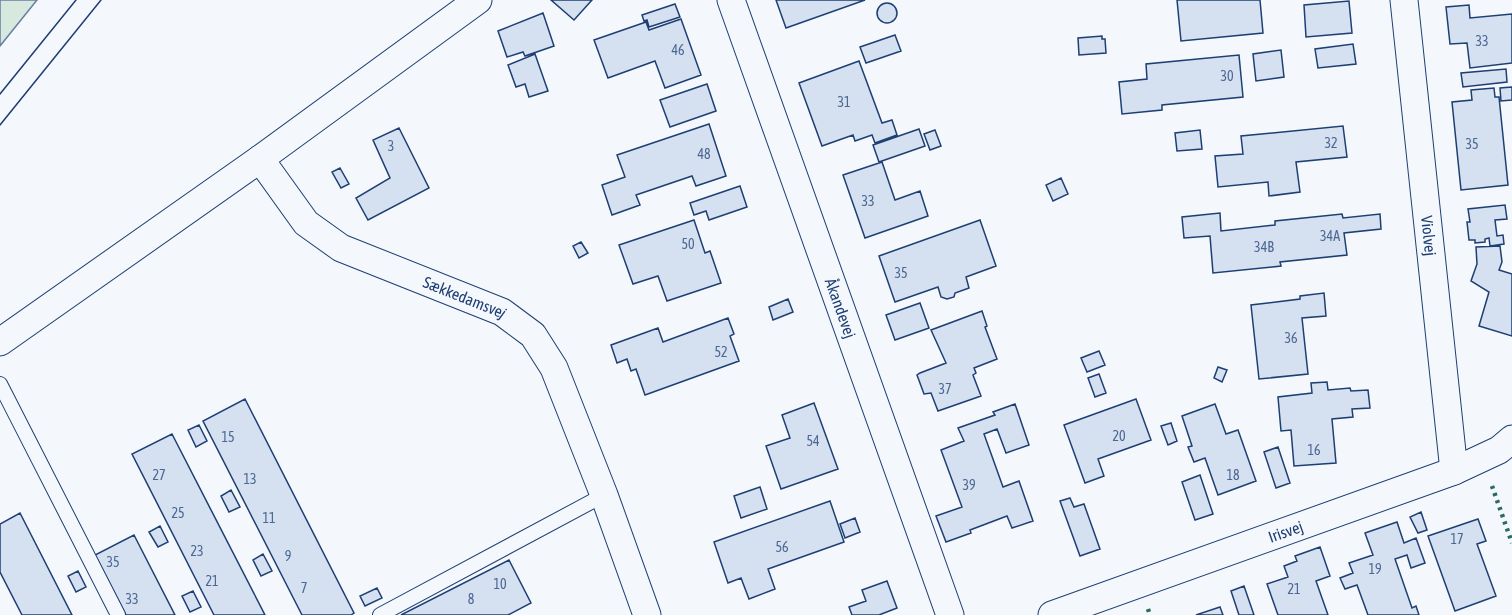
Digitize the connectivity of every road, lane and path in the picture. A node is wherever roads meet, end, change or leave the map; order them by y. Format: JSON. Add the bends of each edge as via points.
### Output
{"nodes":[{"id":1,"x":478,"y":0,"type":"edge"},
{"id":2,"x":731,"y":0,"type":"edge"},
{"id":3,"x":1404,"y":0,"type":"edge"},
{"id":4,"x":260,"y":159,"type":"junction"},
{"id":5,"x":0,"y":342,"type":"edge"},
{"id":6,"x":0,"y":384,"type":"edge"},
{"id":7,"x":1512,"y":439,"type":"edge"},
{"id":8,"x":1454,"y":471,"type":"junction"},
{"id":9,"x":604,"y":495,"type":"junction"},
{"id":10,"x":118,"y":615,"type":"edge"},
{"id":11,"x":380,"y":615,"type":"edge"},
{"id":12,"x":647,"y":615,"type":"edge"},
{"id":13,"x":950,"y":615,"type":"edge"},
{"id":14,"x":1052,"y":615,"type":"edge"}],
"edges":[{"from":1,"to":4,"type":"street"},
{"from":2,"to":13,"type":"street","name":"Åkandevej"},
{"from":3,"to":8,"type":"street","name":"Violvej"},
{"from":4,"to":5,"type":"street"},
{"from":4,"to":9,"type":"street","name":"Sækkedamsvej","via":[[306,223],[341,248],[502,312],[533,335],[554,368]]},
{"from":6,"to":10,"type":"lane"},
{"from":7,"to":8,"type":"street","name":"Irisvej","via":[[1499,450]]},
{"from":8,"to":14,"type":"street","name":"Irisvej"},
{"from":9,"to":11,"type":"lane"},
{"from":9,"to":12,"type":"street","name":"Sækkedamsvej"}]}
